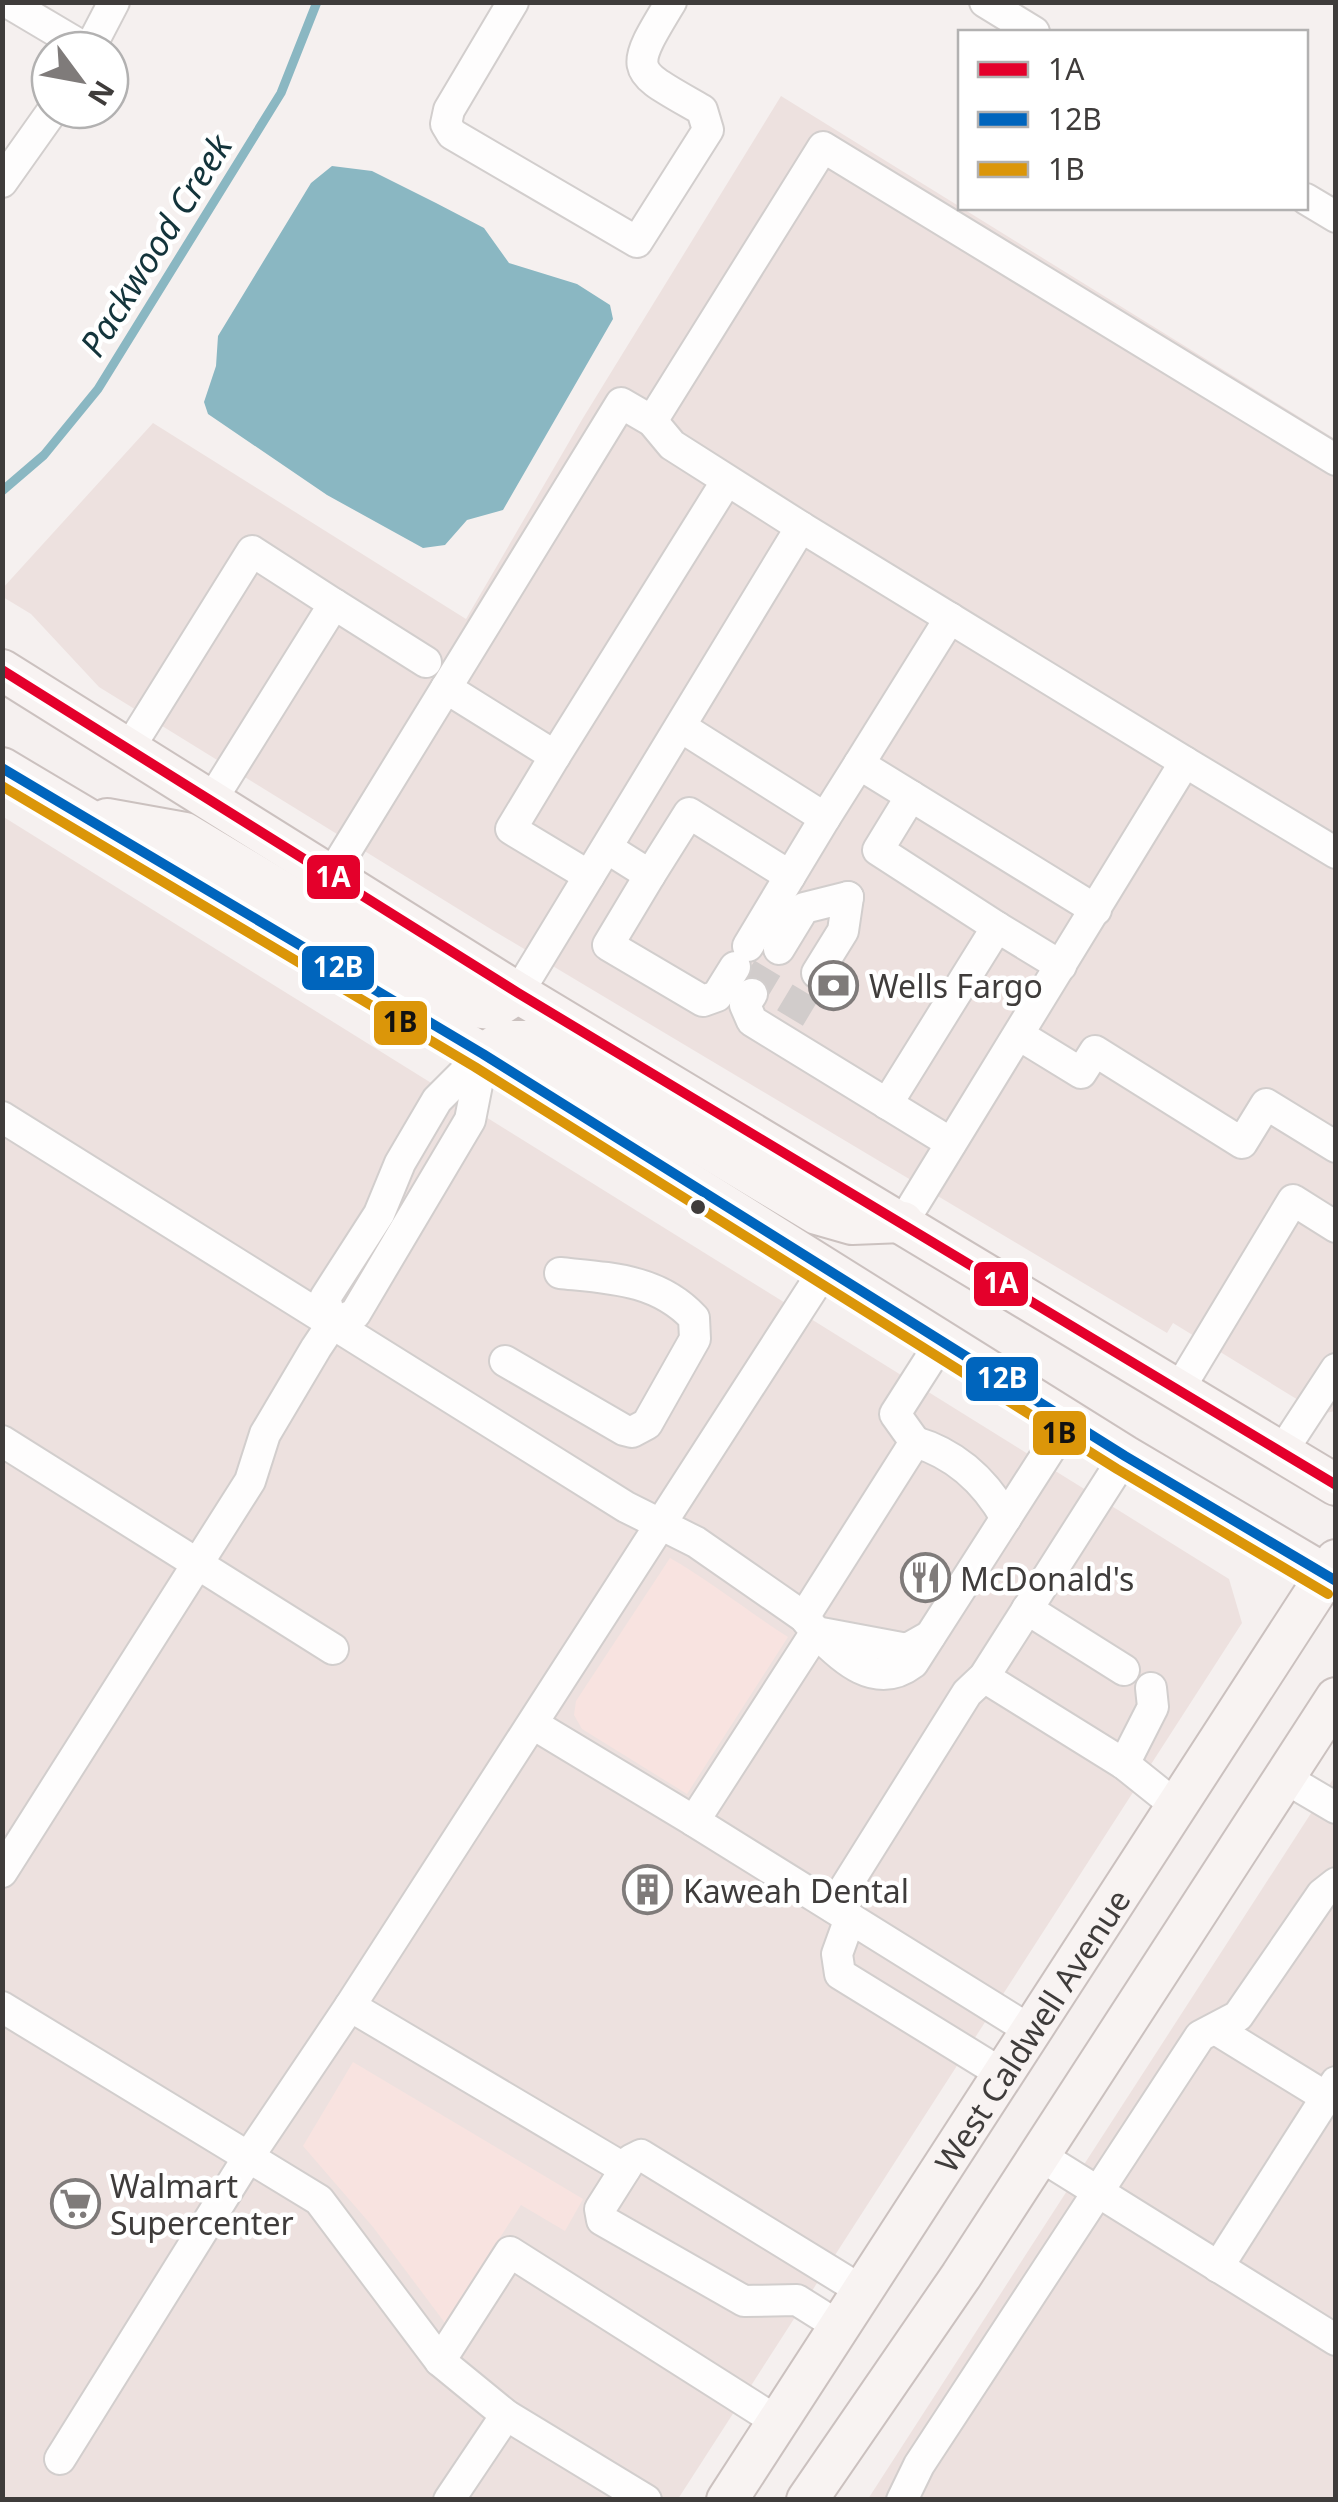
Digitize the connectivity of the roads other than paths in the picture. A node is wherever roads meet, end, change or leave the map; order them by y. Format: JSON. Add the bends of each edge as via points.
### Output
{"nodes":[{"id":1,"x":7,"y":2,"type":"edge"},
{"id":2,"x":114,"y":2,"type":"edge"},
{"id":3,"x":513,"y":2,"type":"edge"},
{"id":4,"x":671,"y":2,"type":"edge"},
{"id":5,"x":985,"y":2,"type":"edge"},
{"id":6,"x":54,"y":30,"type":"edge"},
{"id":7,"x":99,"y":30,"type":"edge"},
{"id":8,"x":1031,"y":30,"type":"edge"},
{"id":9,"x":39,"y":130,"type":"edge"},
{"id":10,"x":2,"y":182,"type":"edge"},
{"id":11,"x":1308,"y":200,"type":"edge"},
{"id":12,"x":1336,"y":217,"type":"edge"},
{"id":13,"x":652,"y":421,"type":"junction"},
{"id":14,"x":1336,"y":460,"type":"edge"},
{"id":15,"x":726,"y":482,"type":"junction"},
{"id":16,"x":802,"y":527,"type":"junction"},
{"id":17,"x":334,"y":604,"type":"junction"},
{"id":18,"x":950,"y":618,"type":"junction"},
{"id":19,"x":426,"y":662,"type":"dead end"},
{"id":20,"x":2,"y":670,"type":"edge"},
{"id":21,"x":446,"y":688,"type":"junction"},
{"id":22,"x":681,"y":727,"type":"junction"},
{"id":23,"x":128,"y":750,"type":"junction"},
{"id":24,"x":556,"y":756,"type":"junction"},
{"id":25,"x":1185,"y":762,"type":"junction"},
{"id":26,"x":859,"y":764,"type":"junction"},
{"id":27,"x":2,"y":768,"type":"edge"},
{"id":28,"x":911,"y":796,"type":"junction"},
{"id":29,"x":211,"y":802,"type":"junction"},
{"id":30,"x":81,"y":814,"type":"junction"},
{"id":31,"x":826,"y":818,"type":"junction"},
{"id":32,"x":607,"y":848,"type":"junction"},
{"id":33,"x":1336,"y":853,"type":"edge"},
{"id":34,"x":589,"y":876,"type":"junction"},
{"id":35,"x":650,"y":876,"type":"junction"},
{"id":36,"x":790,"y":876,"type":"junction"},
{"id":37,"x":330,"y":877,"type":"junction"},
{"id":38,"x":1096,"y":910,"type":"junction"},
{"id":39,"x":996,"y":927,"type":"junction"},
{"id":40,"x":798,"y":961,"type":"joint"},
{"id":41,"x":1061,"y":966,"type":"junction"},
{"id":42,"x":518,"y":993,"type":"junction"},
{"id":43,"x":768,"y":1015,"type":"dead end"},
{"id":44,"x":1019,"y":1035,"type":"junction"},
{"id":45,"x":483,"y":1054,"type":"junction"},
{"id":46,"x":887,"y":1104,"type":"junction"},
{"id":47,"x":2,"y":1117,"type":"edge"},
{"id":48,"x":951,"y":1143,"type":"junction"},
{"id":49,"x":1336,"y":1147,"type":"edge"},
{"id":50,"x":903,"y":1222,"type":"junction"},
{"id":51,"x":1336,"y":1226,"type":"edge"},
{"id":52,"x":825,"y":1269,"type":"junction"},
{"id":53,"x":560,"y":1273,"type":"dead end"},
{"id":54,"x":332,"y":1324,"type":"junction"},
{"id":55,"x":941,"y":1342,"type":"junction"},
{"id":56,"x":505,"y":1361,"type":"dead end"},
{"id":57,"x":1336,"y":1369,"type":"edge"},
{"id":58,"x":1178,"y":1390,"type":"junction"},
{"id":59,"x":1068,"y":1421,"type":"junction"},
{"id":60,"x":2,"y":1441,"type":"edge"},
{"id":61,"x":914,"y":1442,"type":"junction"},
{"id":62,"x":1281,"y":1453,"type":"junction"},
{"id":63,"x":1125,"y":1456,"type":"junction"},
{"id":64,"x":1336,"y":1485,"type":"edge"},
{"id":65,"x":1006,"y":1518,"type":"junction"},
{"id":66,"x":658,"y":1526,"type":"junction"},
{"id":67,"x":196,"y":1565,"type":"junction"},
{"id":68,"x":1332,"y":1572,"type":"edge"},
{"id":69,"x":1027,"y":1609,"type":"junction"},
{"id":70,"x":810,"y":1625,"type":"junction"},
{"id":71,"x":333,"y":1648,"type":"dead end"},
{"id":72,"x":1124,"y":1670,"type":"dead end"},
{"id":73,"x":984,"y":1677,"type":"junction"},
{"id":74,"x":1151,"y":1688,"type":"dead end"},
{"id":75,"x":1336,"y":1698,"type":"edge"},
{"id":76,"x":533,"y":1724,"type":"junction"},
{"id":77,"x":1124,"y":1764,"type":"junction"},
{"id":78,"x":1285,"y":1778,"type":"junction"},
{"id":79,"x":1179,"y":1808,"type":"junction"},
{"id":80,"x":1336,"y":1808,"type":"edge"},
{"id":81,"x":694,"y":1821,"type":"junction"},
{"id":82,"x":2,"y":1872,"type":"edge"},
{"id":83,"x":1336,"y":1882,"type":"edge"},
{"id":84,"x":842,"y":1913,"type":"junction"},
{"id":85,"x":2,"y":2006,"type":"edge"},
{"id":86,"x":350,"y":2006,"type":"junction"},
{"id":87,"x":1216,"y":2030,"type":"junction"},
{"id":88,"x":1032,"y":2032,"type":"junction"},
{"id":89,"x":1004,"y":2075,"type":"junction"},
{"id":90,"x":1331,"y":2090,"type":"edge"},
{"id":91,"x":1040,"y":2155,"type":"junction"},
{"id":92,"x":248,"y":2156,"type":"junction"},
{"id":93,"x":625,"y":2168,"type":"junction"},
{"id":94,"x":1101,"y":2191,"type":"junction"},
{"id":95,"x":1218,"y":2267,"type":"junction"},
{"id":96,"x":864,"y":2292,"type":"junction"},
{"id":97,"x":840,"y":2327,"type":"junction"},
{"id":98,"x":1336,"y":2340,"type":"edge"},
{"id":99,"x":440,"y":2361,"type":"junction"},
{"id":100,"x":506,"y":2415,"type":"junction"},
{"id":101,"x":778,"y":2422,"type":"junction"},
{"id":102,"x":60,"y":2459,"type":"dead end"},
{"id":103,"x":449,"y":2500,"type":"edge"},
{"id":104,"x":646,"y":2500,"type":"edge"},
{"id":105,"x":727,"y":2500,"type":"edge"},
{"id":106,"x":807,"y":2500,"type":"edge"},
{"id":107,"x":902,"y":2500,"type":"edge"}],
"edges":[{"from":1,"to":6,"type":"street"},
{"from":2,"to":7,"type":"street"},
{"from":3,"to":4,"type":"street","via":[[446,124],[452,134],[637,242],[708,130],[702,110],[649,80],[640,66],[641,52]]},
{"from":5,"to":8,"type":"street"},
{"from":9,"to":10,"type":"street"},
{"from":11,"to":12,"type":"street"},
{"from":13,"to":14,"type":"street","via":[[823,147]]},
{"from":13,"to":15,"type":"street","via":[[672,445]]},
{"from":13,"to":21,"type":"street","via":[[622,403]]},
{"from":15,"to":16,"type":"street"},
{"from":15,"to":24,"type":"street"},
{"from":16,"to":18,"type":"street"},
{"from":16,"to":22,"type":"street"},
{"from":17,"to":19,"type":"street"},
{"from":17,"to":23,"type":"street","via":[[252,552]]},
{"from":17,"to":29,"type":"street"},
{"from":18,"to":25,"type":"street"},
{"from":18,"to":26,"type":"street"},
{"from":20,"to":23,"type":"main road"},
{"from":21,"to":24,"type":"street"},
{"from":21,"to":37,"type":"street"},
{"from":22,"to":31,"type":"street"},
{"from":22,"to":32,"type":"street"},
{"from":23,"to":29,"type":"main road"},
{"from":24,"to":34,"type":"street","via":[[511,829]]},
{"from":25,"to":33,"type":"street"},
{"from":25,"to":38,"type":"street"},
{"from":26,"to":28,"type":"street"},
{"from":26,"to":31,"type":"street"},
{"from":27,"to":30,"type":"main road"},
{"from":28,"to":38,"type":"street"},
{"from":28,"to":39,"type":"street","via":[[878,850]]},
{"from":29,"to":37,"type":"main road"},
{"from":30,"to":42,"type":"main road","via":[[185,833],[472,1006],[493,1009]]},
{"from":30,"to":45,"type":"main road"},
{"from":31,"to":36,"type":"street"},
{"from":32,"to":34,"type":"street"},
{"from":32,"to":35,"type":"street"},
{"from":34,"to":42,"type":"street"},
{"from":35,"to":36,"type":"street","via":[[689,813]]},
{"from":35,"to":36,"type":"street","via":[[608,944],[703,1001],[718,996]]},
{"from":37,"to":42,"type":"main road"},
{"from":38,"to":41,"type":"street"},
{"from":39,"to":41,"type":"street"},
{"from":39,"to":46,"type":"street"},
{"from":40,"to":40,"type":"street","via":[[843,931],[848,897],[804,908]]},
{"from":41,"to":44,"type":"street"},
{"from":42,"to":50,"type":"main road"},
{"from":43,"to":46,"type":"street"},
{"from":44,"to":48,"type":"street"},
{"from":44,"to":49,"type":"street","via":[[1081,1074],[1094,1051],[1242,1143],[1266,1104]]},
{"from":45,"to":50,"type":"main road","via":[[503,1041],[530,1040],[817,1214],[852,1224]]},
{"from":45,"to":52,"type":"main road"},
{"from":45,"to":54,"type":"street","via":[[470,1120],[408,1231],[355,1314]]},
{"from":46,"to":48,"type":"street"},
{"from":47,"to":54,"type":"street"},
{"from":48,"to":50,"type":"street"},
{"from":50,"to":58,"type":"main road"},
{"from":51,"to":58,"type":"street","via":[[1293,1200]]},
{"from":52,"to":55,"type":"main road"},
{"from":52,"to":66,"type":"street"},
{"from":53,"to":56,"type":"street","via":[[636,1282],[694,1318],[695,1339],[647,1424],[624,1430]]},
{"from":54,"to":66,"type":"street"},
{"from":54,"to":67,"type":"street","via":[[266,1434],[250,1481]]},
{"from":55,"to":59,"type":"main road"},
{"from":55,"to":61,"type":"street","via":[[895,1414]]},
{"from":57,"to":62,"type":"street"},
{"from":58,"to":62,"type":"main road"},
{"from":59,"to":63,"type":"main road"},
{"from":59,"to":65,"type":"street"},
{"from":60,"to":67,"type":"street"},
{"from":61,"to":65,"type":"street","via":[[974,1473]]},
{"from":61,"to":70,"type":"street"},
{"from":62,"to":64,"type":"main road"},
{"from":63,"to":68,"type":"main road"},
{"from":63,"to":69,"type":"street"},
{"from":65,"to":70,"type":"street","via":[[901,1672],[864,1672]]},
{"from":66,"to":70,"type":"street","via":[[696,1542]]},
{"from":66,"to":76,"type":"street"},
{"from":67,"to":71,"type":"street"},
{"from":67,"to":82,"type":"street"},
{"from":68,"to":79,"type":"main road","name":"West Caldwell Avenue"},
{"from":69,"to":72,"type":"street"},
{"from":69,"to":73,"type":"street"},
{"from":70,"to":81,"type":"street"},
{"from":73,"to":77,"type":"street"},
{"from":73,"to":84,"type":"street","via":[[967,1693]]},
{"from":74,"to":77,"type":"street","via":[[1153,1707]]},
{"from":75,"to":78,"type":"main road"},
{"from":76,"to":81,"type":"street"},
{"from":76,"to":86,"type":"street"},
{"from":77,"to":79,"type":"street"},
{"from":78,"to":80,"type":"street"},
{"from":78,"to":91,"type":"main road"},
{"from":79,"to":88,"type":"main road","name":"West Caldwell Avenue"},
{"from":81,"to":84,"type":"street"},
{"from":83,"to":87,"type":"street","via":[[1238,2016]]},
{"from":84,"to":88,"type":"street"},
{"from":84,"to":89,"type":"street","via":[[840,1974]]},
{"from":85,"to":92,"type":"street"},
{"from":86,"to":92,"type":"street"},
{"from":86,"to":93,"type":"street"},
{"from":87,"to":90,"type":"street"},
{"from":87,"to":94,"type":"street","via":[[1200,2036]]},
{"from":88,"to":89,"type":"main road","name":"West Caldwell Avenue"},
{"from":89,"to":96,"type":"main road","name":"West Caldwell Avenue"},
{"from":90,"to":95,"type":"street"},
{"from":91,"to":94,"type":"street"},
{"from":91,"to":106,"type":"main road"},
{"from":92,"to":99,"type":"street","via":[[320,2200]]},
{"from":92,"to":102,"type":"street"},
{"from":93,"to":96,"type":"street","via":[[641,2155]]},
{"from":93,"to":97,"type":"street","via":[[600,2208],[602,2220],[744,2301],[797,2300]]},
{"from":94,"to":95,"type":"street"},
{"from":94,"to":107,"type":"street"},
{"from":95,"to":98,"type":"street"},
{"from":96,"to":97,"type":"main road","name":"West Caldwell Avenue"},
{"from":97,"to":101,"type":"main road","name":"West Caldwell Avenue"},
{"from":99,"to":100,"type":"street"},
{"from":99,"to":101,"type":"street","via":[[510,2252]]},
{"from":100,"to":103,"type":"street"},
{"from":100,"to":104,"type":"street"},
{"from":101,"to":105,"type":"main road","name":"West Caldwell Avenue"}]}
